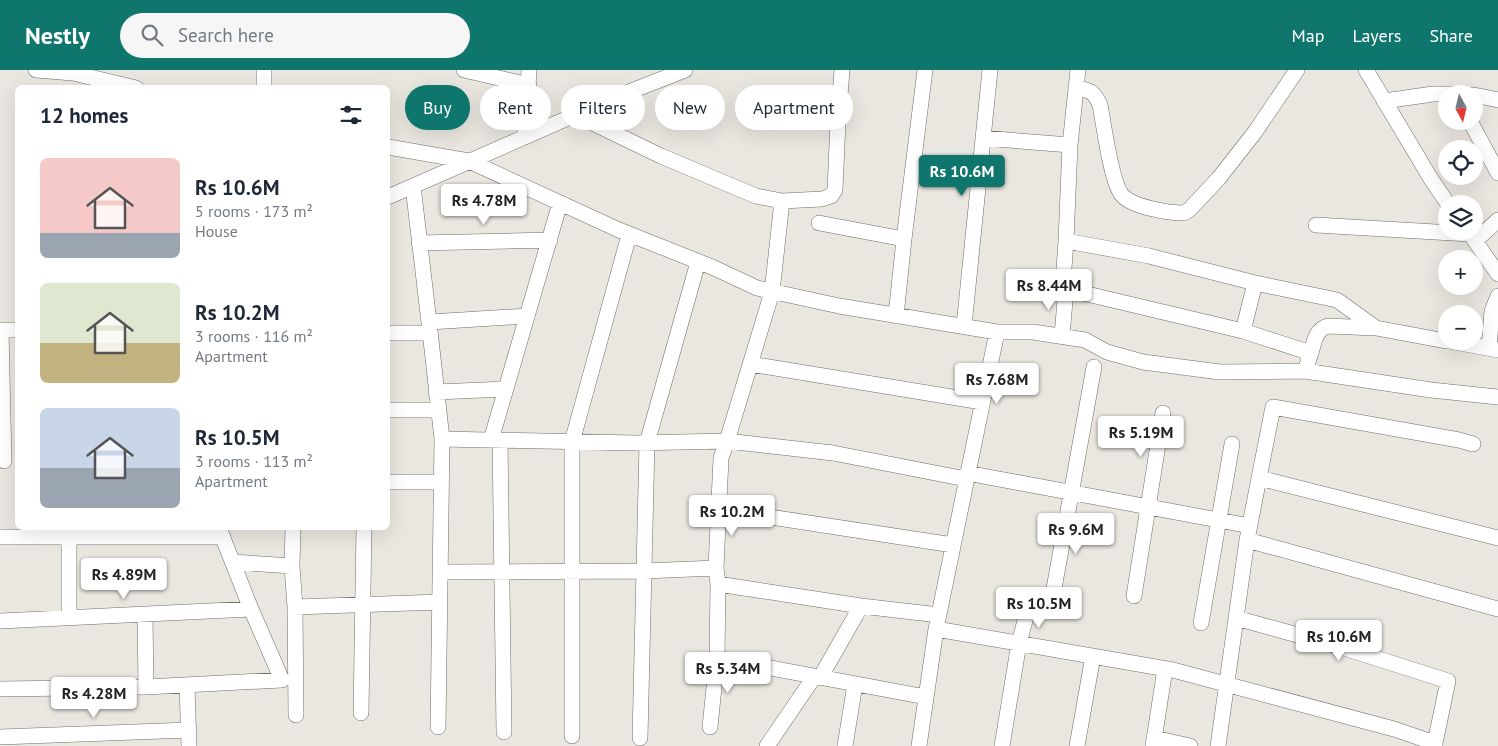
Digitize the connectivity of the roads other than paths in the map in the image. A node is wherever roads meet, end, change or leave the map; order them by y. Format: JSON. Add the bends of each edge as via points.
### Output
{"nodes":[{"id":1,"x":36,"y":70,"type":"edge"},
{"id":2,"x":264,"y":70,"type":"edge"},
{"id":3,"x":464,"y":70,"type":"edge"},
{"id":4,"x":530,"y":70,"type":"edge"},
{"id":5,"x":685,"y":70,"type":"edge"},
{"id":6,"x":842,"y":70,"type":"edge"},
{"id":7,"x":925,"y":70,"type":"edge"},
{"id":8,"x":989,"y":70,"type":"edge"},
{"id":9,"x":1078,"y":70,"type":"edge"},
{"id":10,"x":1297,"y":70,"type":"edge"},
{"id":11,"x":1366,"y":70,"type":"edge"},
{"id":12,"x":122,"y":85,"type":"edge"},
{"id":13,"x":264,"y":85,"type":"edge"},
{"id":14,"x":529,"y":85,"type":"joint"},
{"id":15,"x":841,"y":85,"type":"edge"},
{"id":16,"x":645,"y":87,"type":"edge"},
{"id":17,"x":1076,"y":87,"type":"junction"},
{"id":18,"x":1483,"y":95,"type":"edge"},
{"id":19,"x":1438,"y":96,"type":"edge"},
{"id":20,"x":1498,"y":100,"type":"edge"},
{"id":21,"x":1384,"y":101,"type":"junction"},
{"id":22,"x":561,"y":122,"type":"edge"},
{"id":23,"x":526,"y":130,"type":"edge"},
{"id":24,"x":607,"y":130,"type":"edge"},
{"id":25,"x":838,"y":130,"type":"edge"},
{"id":26,"x":1475,"y":130,"type":"edge"},
{"id":27,"x":526,"y":137,"type":"junction"},
{"id":28,"x":983,"y":138,"type":"junction"},
{"id":29,"x":1070,"y":146,"type":"junction"},
{"id":30,"x":390,"y":147,"type":"edge"},
{"id":31,"x":469,"y":161,"type":"junction"},
{"id":32,"x":1498,"y":173,"type":"edge"},
{"id":33,"x":413,"y":186,"type":"junction"},
{"id":34,"x":1442,"y":195,"type":"edge"},
{"id":35,"x":390,"y":196,"type":"edge"},
{"id":36,"x":782,"y":200,"type":"junction"},
{"id":37,"x":560,"y":203,"type":"junction"},
{"id":38,"x":1498,"y":220,"type":"edge"},
{"id":39,"x":819,"y":223,"type":"dead end"},
{"id":40,"x":1316,"y":225,"type":"dead end"},
{"id":41,"x":1483,"y":228,"type":"edge"},
{"id":42,"x":1438,"y":233,"type":"edge"},
{"id":43,"x":629,"y":234,"type":"junction"},
{"id":44,"x":904,"y":239,"type":"junction"},
{"id":45,"x":550,"y":240,"type":"junction"},
{"id":46,"x":1066,"y":240,"type":"junction"},
{"id":47,"x":1474,"y":240,"type":"edge"},
{"id":48,"x":419,"y":243,"type":"junction"},
{"id":49,"x":698,"y":262,"type":"junction"},
{"id":50,"x":1498,"y":274,"type":"edge"},
{"id":51,"x":1255,"y":284,"type":"junction"},
{"id":52,"x":1066,"y":289,"type":"junction"},
{"id":53,"x":772,"y":292,"type":"junction"},
{"id":54,"x":1498,"y":296,"type":"edge"},
{"id":55,"x":528,"y":316,"type":"junction"},
{"id":56,"x":896,"y":316,"type":"junction"},
{"id":57,"x":964,"y":326,"type":"junction"},
{"id":58,"x":429,"y":327,"type":"junction"},
{"id":59,"x":1376,"y":328,"type":"junction"},
{"id":60,"x":0,"y":330,"type":"edge"},
{"id":61,"x":15,"y":330,"type":"edge"},
{"id":62,"x":1243,"y":331,"type":"junction"},
{"id":63,"x":997,"y":332,"type":"junction"},
{"id":64,"x":390,"y":333,"type":"edge"},
{"id":65,"x":1062,"y":336,"type":"junction"},
{"id":66,"x":1438,"y":339,"type":"edge"},
{"id":67,"x":1494,"y":349,"type":"edge"},
{"id":68,"x":1311,"y":353,"type":"junction"},
{"id":69,"x":750,"y":364,"type":"junction"},
{"id":70,"x":1094,"y":367,"type":"dead end"},
{"id":71,"x":1305,"y":371,"type":"junction"},
{"id":72,"x":506,"y":389,"type":"junction"},
{"id":73,"x":436,"y":392,"type":"junction"},
{"id":74,"x":1498,"y":397,"type":"edge"},
{"id":75,"x":982,"y":402,"type":"junction"},
{"id":76,"x":1,"y":410,"type":"edge"},
{"id":77,"x":390,"y":410,"type":"edge"},
{"id":78,"x":438,"y":410,"type":"junction"},
{"id":79,"x":1163,"y":413,"type":"dead end"},
{"id":80,"x":442,"y":439,"type":"junction"},
{"id":81,"x":496,"y":440,"type":"junction"},
{"id":82,"x":727,"y":440,"type":"junction"},
{"id":83,"x":572,"y":442,"type":"junction"},
{"id":84,"x":647,"y":443,"type":"junction"},
{"id":85,"x":1232,"y":444,"type":"dead end"},
{"id":86,"x":1473,"y":444,"type":"dead end"},
{"id":87,"x":7,"y":461,"type":"edge"},
{"id":88,"x":967,"y":476,"type":"junction"},
{"id":89,"x":1259,"y":478,"type":"junction"},
{"id":90,"x":390,"y":482,"type":"edge"},
{"id":91,"x":441,"y":482,"type":"junction"},
{"id":92,"x":1073,"y":493,"type":"junction"},
{"id":93,"x":1149,"y":507,"type":"junction"},
{"id":94,"x":718,"y":508,"type":"junction"},
{"id":95,"x":1219,"y":520,"type":"junction"},
{"id":96,"x":293,"y":530,"type":"edge"},
{"id":97,"x":364,"y":530,"type":"edge"},
{"id":98,"x":69,"y":532,"type":"edge"},
{"id":99,"x":221,"y":532,"type":"edge"},
{"id":100,"x":1248,"y":533,"type":"junction"},
{"id":101,"x":0,"y":536,"type":"edge"},
{"id":102,"x":1498,"y":538,"type":"edge"},
{"id":103,"x":953,"y":545,"type":"junction"},
{"id":104,"x":233,"y":562,"type":"junction"},
{"id":105,"x":292,"y":566,"type":"junction"},
{"id":106,"x":716,"y":568,"type":"junction"},
{"id":107,"x":503,"y":570,"type":"junction"},
{"id":108,"x":644,"y":571,"type":"junction"},
{"id":109,"x":440,"y":572,"type":"junction"},
{"id":110,"x":572,"y":572,"type":"junction"},
{"id":111,"x":718,"y":584,"type":"junction"},
{"id":112,"x":1134,"y":596,"type":"dead end"},
{"id":113,"x":440,"y":602,"type":"junction"},
{"id":114,"x":363,"y":605,"type":"junction"},
{"id":115,"x":861,"y":606,"type":"junction"},
{"id":116,"x":295,"y":607,"type":"junction"},
{"id":117,"x":250,"y":609,"type":"junction"},
{"id":118,"x":1498,"y":609,"type":"edge"},
{"id":119,"x":145,"y":615,"type":"junction"},
{"id":120,"x":68,"y":617,"type":"junction"},
{"id":121,"x":1236,"y":618,"type":"junction"},
{"id":122,"x":0,"y":621,"type":"edge"},
{"id":123,"x":938,"y":622,"type":"junction"},
{"id":124,"x":1201,"y":623,"type":"dead end"},
{"id":125,"x":1019,"y":643,"type":"junction"},
{"id":126,"x":1093,"y":656,"type":"junction"},
{"id":127,"x":717,"y":658,"type":"junction"},
{"id":128,"x":1165,"y":669,"type":"junction"},
{"id":129,"x":817,"y":677,"type":"junction"},
{"id":130,"x":289,"y":680,"type":"junction"},
{"id":131,"x":855,"y":684,"type":"junction"},
{"id":132,"x":1227,"y":685,"type":"junction"},
{"id":133,"x":187,"y":686,"type":"junction"},
{"id":134,"x":146,"y":687,"type":"junction"},
{"id":135,"x":0,"y":688,"type":"edge"},
{"id":136,"x":926,"y":697,"type":"junction"},
{"id":137,"x":361,"y":713,"type":"dead end"},
{"id":138,"x":296,"y":715,"type":"dead end"},
{"id":139,"x":438,"y":727,"type":"dead end"},
{"id":140,"x":710,"y":727,"type":"dead end"},
{"id":141,"x":189,"y":730,"type":"junction"},
{"id":142,"x":504,"y":732,"type":"dead end"},
{"id":143,"x":572,"y":736,"type":"dead end"},
{"id":144,"x":0,"y":737,"type":"edge"},
{"id":145,"x":640,"y":738,"type":"dead end"},
{"id":146,"x":139,"y":739,"type":"edge"},
{"id":147,"x":68,"y":740,"type":"edge"},
{"id":148,"x":1154,"y":742,"type":"edge"},
{"id":149,"x":1435,"y":745,"type":"edge"},
{"id":150,"x":189,"y":746,"type":"edge"},
{"id":151,"x":767,"y":746,"type":"edge"},
{"id":152,"x":845,"y":746,"type":"edge"},
{"id":153,"x":919,"y":746,"type":"edge"},
{"id":154,"x":1002,"y":746,"type":"edge"},
{"id":155,"x":1077,"y":746,"type":"edge"},
{"id":156,"x":1190,"y":746,"type":"edge"},
{"id":157,"x":1218,"y":746,"type":"edge"}],
"edges":[{"from":1,"to":12,"type":"street"},
{"from":2,"to":13,"type":"street"},
{"from":3,"to":14,"type":"street"},
{"from":4,"to":14,"type":"street"},
{"from":5,"to":16,"type":"street"},
{"from":6,"to":15,"type":"street"},
{"from":7,"to":44,"type":"street"},
{"from":8,"to":28,"type":"street"},
{"from":9,"to":17,"type":"street"},
{"from":10,"to":17,"type":"street","via":[[1219,178],[1184,212],[1142,207],[1125,199],[1113,175],[1096,96]]},
{"from":11,"to":21,"type":"street"},
{"from":17,"to":29,"type":"street"},
{"from":18,"to":20,"type":"street"},
{"from":19,"to":21,"type":"street"},
{"from":21,"to":34,"type":"street"},
{"from":22,"to":27,"type":"street"},
{"from":23,"to":27,"type":"street"},
{"from":24,"to":36,"type":"street","via":[[756,196]]},
{"from":25,"to":36,"type":"street","via":[[835,190],[822,199]]},
{"from":26,"to":32,"type":"street"},
{"from":27,"to":31,"type":"street"},
{"from":28,"to":29,"type":"street"},
{"from":28,"to":57,"type":"street"},
{"from":29,"to":46,"type":"street"},
{"from":30,"to":31,"type":"street"},
{"from":31,"to":33,"type":"street"},
{"from":31,"to":37,"type":"street"},
{"from":33,"to":35,"type":"street"},
{"from":33,"to":48,"type":"street"},
{"from":36,"to":53,"type":"street"},
{"from":37,"to":43,"type":"street"},
{"from":37,"to":45,"type":"street"},
{"from":38,"to":41,"type":"street"},
{"from":39,"to":44,"type":"street"},
{"from":40,"to":42,"type":"street"},
{"from":43,"to":49,"type":"street"},
{"from":43,"to":83,"type":"street"},
{"from":44,"to":56,"type":"street"},
{"from":45,"to":48,"type":"street"},
{"from":45,"to":55,"type":"street"},
{"from":46,"to":51,"type":"street","via":[[1149,256]]},
{"from":46,"to":52,"type":"street","via":[[1063,282]]},
{"from":47,"to":50,"type":"street"},
{"from":48,"to":58,"type":"street"},
{"from":49,"to":53,"type":"street"},
{"from":49,"to":84,"type":"street"},
{"from":51,"to":59,"type":"street","via":[[1337,300]]},
{"from":51,"to":62,"type":"street"},
{"from":52,"to":62,"type":"street"},
{"from":52,"to":65,"type":"street"},
{"from":53,"to":56,"type":"street"},
{"from":53,"to":69,"type":"street"},
{"from":54,"to":67,"type":"street","via":[[1492,311]]},
{"from":55,"to":58,"type":"street"},
{"from":55,"to":72,"type":"street"},
{"from":56,"to":57,"type":"street"},
{"from":57,"to":63,"type":"street"},
{"from":58,"to":64,"type":"street"},
{"from":58,"to":73,"type":"street"},
{"from":59,"to":66,"type":"street"},
{"from":59,"to":68,"type":"street","via":[[1322,328]]},
{"from":60,"to":61,"type":"street"},
{"from":60,"to":76,"type":"street"},
{"from":62,"to":68,"type":"street"},
{"from":63,"to":65,"type":"street"},
{"from":63,"to":75,"type":"street"},
{"from":65,"to":71,"type":"street","via":[[1086,340],[1107,352],[1143,362],[1220,372]]},
{"from":68,"to":71,"type":"street"},
{"from":69,"to":75,"type":"street"},
{"from":69,"to":82,"type":"street"},
{"from":70,"to":92,"type":"street"},
{"from":71,"to":74,"type":"street"},
{"from":72,"to":73,"type":"street"},
{"from":72,"to":81,"type":"street"},
{"from":73,"to":78,"type":"street"},
{"from":75,"to":88,"type":"street"},
{"from":76,"to":87,"type":"street"},
{"from":77,"to":78,"type":"street"},
{"from":78,"to":80,"type":"street"},
{"from":79,"to":93,"type":"street"},
{"from":80,"to":81,"type":"street"},
{"from":80,"to":91,"type":"street"},
{"from":81,"to":83,"type":"street"},
{"from":81,"to":107,"type":"street"},
{"from":82,"to":84,"type":"street"},
{"from":82,"to":88,"type":"street","via":[[833,453]]},
{"from":82,"to":94,"type":"street","via":[[721,458]]},
{"from":83,"to":84,"type":"street"},
{"from":83,"to":110,"type":"street"},
{"from":84,"to":108,"type":"street"},
{"from":85,"to":95,"type":"street"},
{"from":86,"to":89,"type":"street","via":[[1272,407]]},
{"from":88,"to":92,"type":"street"},
{"from":88,"to":103,"type":"street"},
{"from":89,"to":100,"type":"street"},
{"from":89,"to":102,"type":"street"},
{"from":90,"to":91,"type":"street"},
{"from":91,"to":109,"type":"street"},
{"from":92,"to":93,"type":"street"},
{"from":92,"to":125,"type":"street","via":[[1053,594],[1047,599],[1032,600]]},
{"from":93,"to":95,"type":"street"},
{"from":93,"to":112,"type":"street"},
{"from":94,"to":103,"type":"street"},
{"from":94,"to":106,"type":"street"},
{"from":95,"to":100,"type":"street"},
{"from":95,"to":124,"type":"street"},
{"from":96,"to":105,"type":"street"},
{"from":97,"to":114,"type":"street"},
{"from":98,"to":99,"type":"street"},
{"from":98,"to":101,"type":"street"},
{"from":98,"to":120,"type":"street"},
{"from":99,"to":104,"type":"street"},
{"from":100,"to":118,"type":"street"},
{"from":100,"to":121,"type":"street"},
{"from":103,"to":123,"type":"street"},
{"from":104,"to":105,"type":"street"},
{"from":104,"to":117,"type":"street"},
{"from":105,"to":116,"type":"street"},
{"from":106,"to":108,"type":"street"},
{"from":106,"to":111,"type":"street"},
{"from":107,"to":109,"type":"street"},
{"from":107,"to":110,"type":"street"},
{"from":107,"to":142,"type":"street"},
{"from":108,"to":110,"type":"street"},
{"from":108,"to":145,"type":"street"},
{"from":109,"to":113,"type":"street"},
{"from":110,"to":143,"type":"street"},
{"from":111,"to":115,"type":"street"},
{"from":111,"to":127,"type":"street"},
{"from":113,"to":114,"type":"street"},
{"from":113,"to":139,"type":"street"},
{"from":114,"to":116,"type":"street"},
{"from":114,"to":137,"type":"street"},
{"from":115,"to":123,"type":"street"},
{"from":115,"to":129,"type":"street"},
{"from":116,"to":130,"type":"street"},
{"from":117,"to":119,"type":"street"},
{"from":117,"to":130,"type":"street"},
{"from":119,"to":120,"type":"street"},
{"from":119,"to":134,"type":"street"},
{"from":120,"to":122,"type":"street"},
{"from":121,"to":132,"type":"street"},
{"from":121,"to":149,"type":"street","via":[[1448,681]]},
{"from":123,"to":125,"type":"street"},
{"from":123,"to":136,"type":"street"},
{"from":125,"to":126,"type":"street"},
{"from":125,"to":154,"type":"street"},
{"from":126,"to":128,"type":"street"},
{"from":126,"to":155,"type":"street"},
{"from":127,"to":129,"type":"street"},
{"from":127,"to":140,"type":"street"},
{"from":128,"to":132,"type":"street"},
{"from":128,"to":148,"type":"street"},
{"from":129,"to":131,"type":"street"},
{"from":129,"to":151,"type":"street"},
{"from":130,"to":133,"type":"street"},
{"from":130,"to":138,"type":"street"},
{"from":131,"to":136,"type":"street"},
{"from":131,"to":152,"type":"street"},
{"from":132,"to":149,"type":"street","via":[[1394,730]]},
{"from":132,"to":157,"type":"street"},
{"from":133,"to":134,"type":"street"},
{"from":133,"to":141,"type":"street"},
{"from":134,"to":135,"type":"street"},
{"from":136,"to":153,"type":"street"},
{"from":141,"to":146,"type":"street"},
{"from":141,"to":150,"type":"street"},
{"from":144,"to":147,"type":"street"},
{"from":146,"to":147,"type":"street"},
{"from":148,"to":156,"type":"street"}]}
